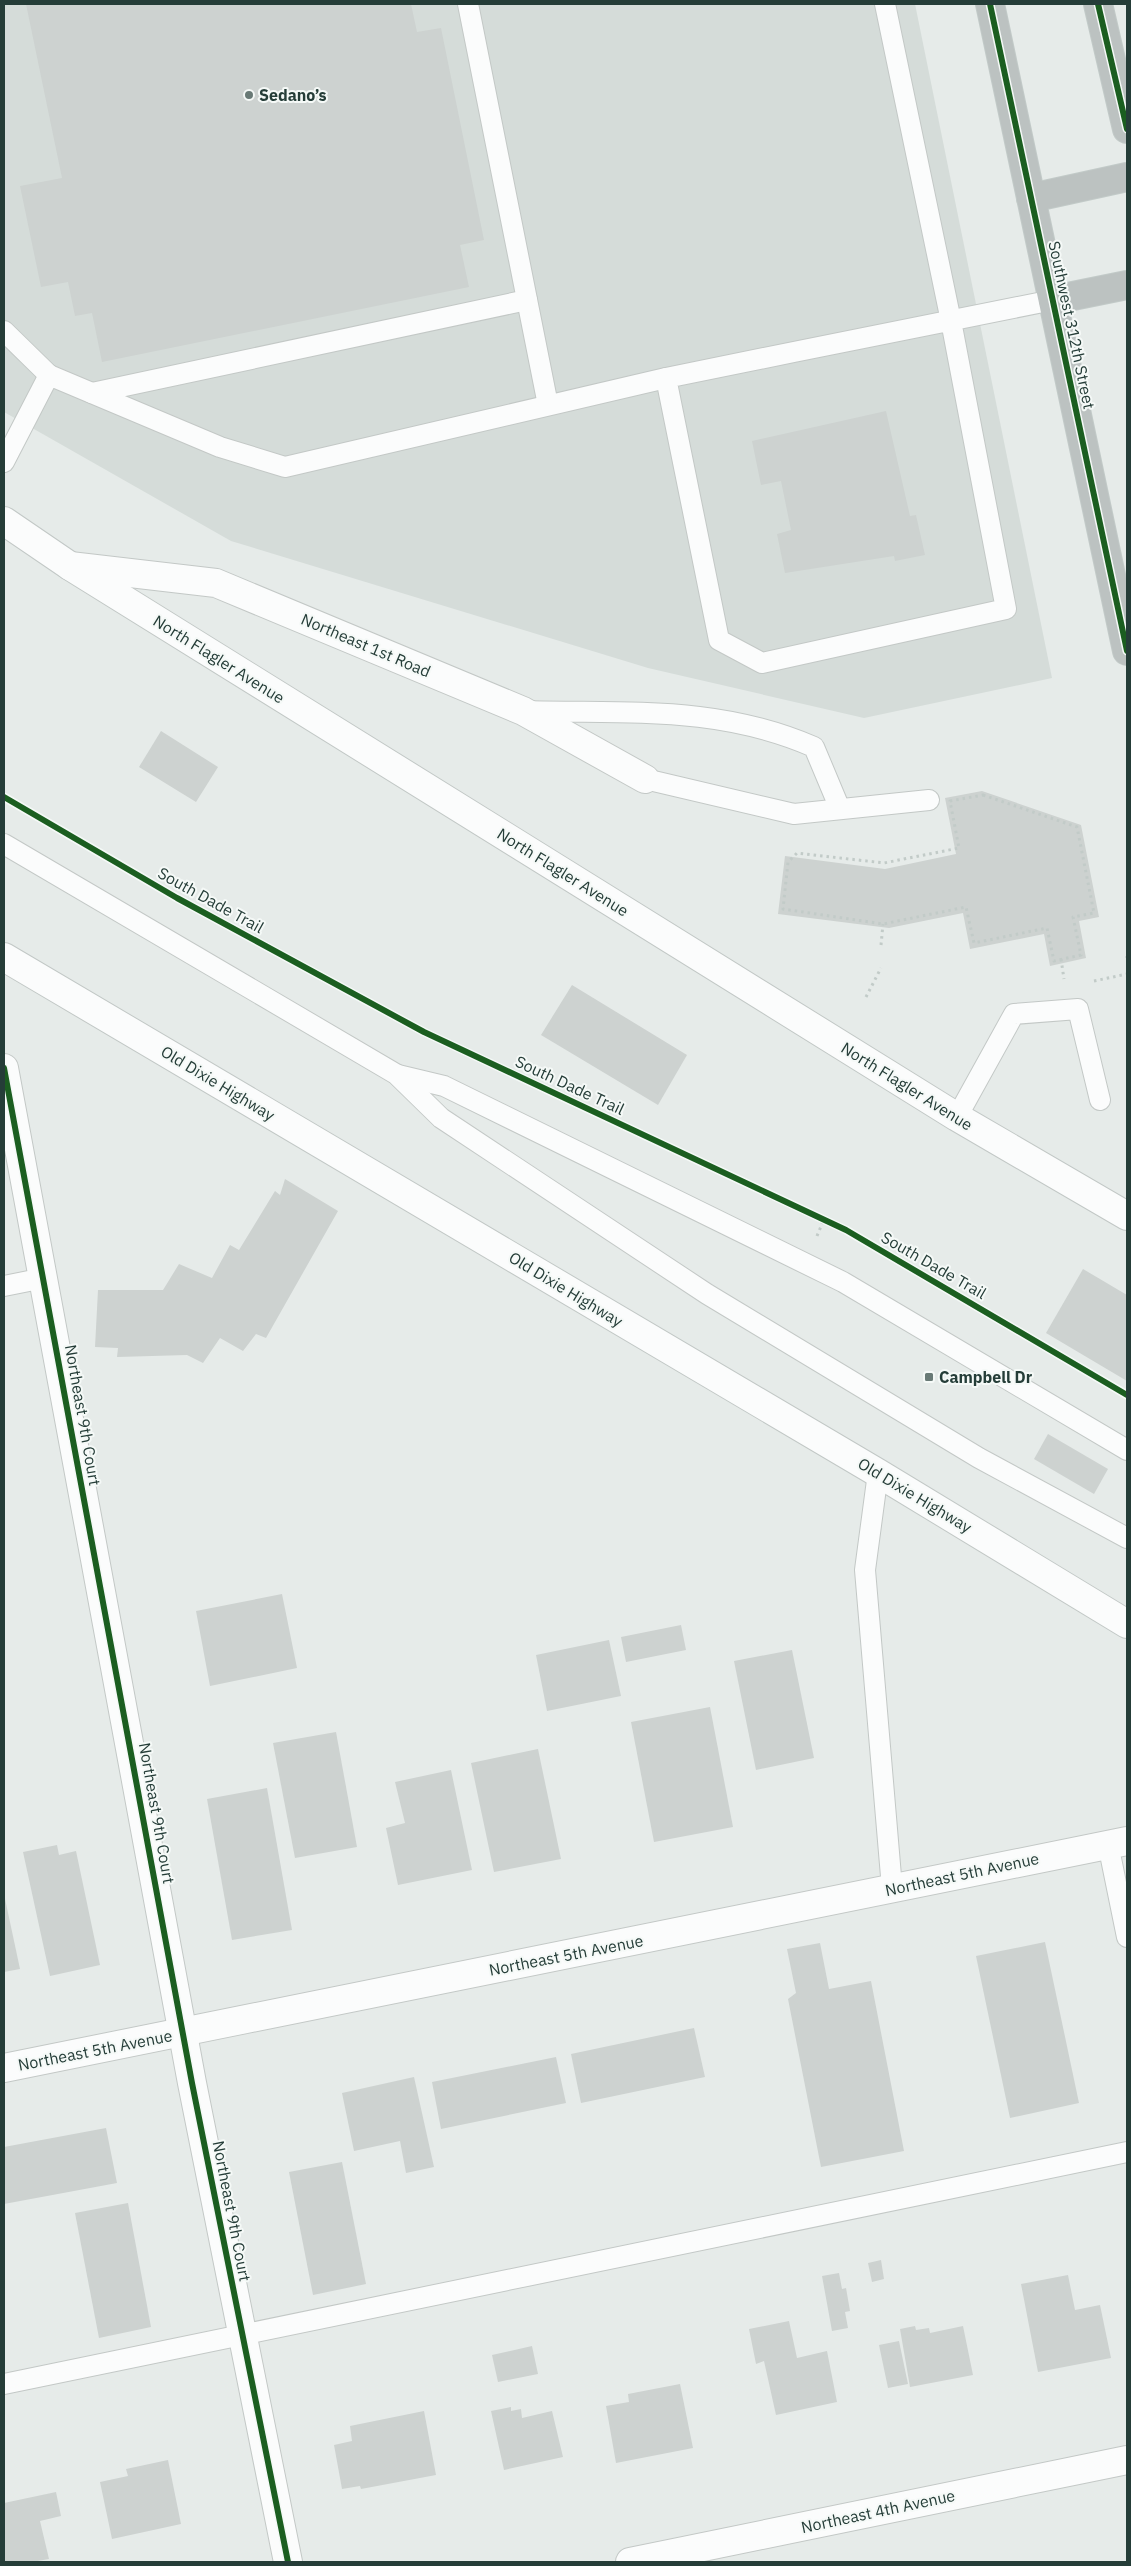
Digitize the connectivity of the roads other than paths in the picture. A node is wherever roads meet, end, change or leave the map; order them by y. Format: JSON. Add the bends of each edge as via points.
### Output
{"nodes":[{"id":1,"x":468,"y":4,"type":"edge"},
{"id":2,"x":885,"y":4,"type":"edge"},
{"id":3,"x":990,"y":4,"type":"edge"},
{"id":4,"x":1098,"y":4,"type":"edge"},
{"id":5,"x":1127,"y":129,"type":"edge"},
{"id":6,"x":1127,"y":177,"type":"edge"},
{"id":7,"x":1030,"y":198,"type":"junction"},
{"id":8,"x":1127,"y":286,"type":"edge"},
{"id":9,"x":527,"y":300,"type":"junction"},
{"id":10,"x":1053,"y":300,"type":"junction"},
{"id":11,"x":951,"y":321,"type":"junction"},
{"id":12,"x":4,"y":331,"type":"edge"},
{"id":13,"x":50,"y":375,"type":"junction"},
{"id":14,"x":666,"y":378,"type":"junction"},
{"id":15,"x":92,"y":393,"type":"junction"},
{"id":16,"x":548,"y":405,"type":"junction"},
{"id":17,"x":4,"y":462,"type":"edge"},
{"id":18,"x":4,"y":520,"type":"edge"},
{"id":19,"x":70,"y":566,"type":"junction"},
{"id":20,"x":1127,"y":651,"type":"edge"},
{"id":21,"x":524,"y":711,"type":"junction"},
{"id":22,"x":645,"y":779,"type":"joint"},
{"id":23,"x":929,"y":800,"type":"dead end"},
{"id":24,"x":840,"y":810,"type":"junction"},
{"id":25,"x":4,"y":844,"type":"edge"},
{"id":26,"x":4,"y":956,"type":"edge"},
{"id":27,"x":4,"y":1068,"type":"edge"},
{"id":28,"x":396,"y":1074,"type":"junction"},
{"id":29,"x":1100,"y":1100,"type":"dead end"},
{"id":30,"x":957,"y":1117,"type":"junction"},
{"id":31,"x":13,"y":1161,"type":"edge"},
{"id":32,"x":1127,"y":1216,"type":"edge"},
{"id":33,"x":44,"y":1278,"type":"junction"},
{"id":34,"x":4,"y":1286,"type":"edge"},
{"id":35,"x":1127,"y":1450,"type":"edge"},
{"id":36,"x":878,"y":1473,"type":"junction"},
{"id":37,"x":1127,"y":1538,"type":"edge"},
{"id":38,"x":1127,"y":1624,"type":"edge"},
{"id":39,"x":1117,"y":1842,"type":"edge"},
{"id":40,"x":892,"y":1888,"type":"junction"},
{"id":41,"x":1125,"y":1910,"type":"edge"},
{"id":42,"x":1127,"y":1936,"type":"edge"},
{"id":43,"x":183,"y":2032,"type":"junction"},
{"id":44,"x":4,"y":2068,"type":"edge"},
{"id":45,"x":1126,"y":2157,"type":"edge"},
{"id":46,"x":242,"y":2336,"type":"junction"},
{"id":47,"x":4,"y":2384,"type":"edge"},
{"id":48,"x":1127,"y":2460,"type":"edge"},
{"id":49,"x":288,"y":2562,"type":"edge"},
{"id":50,"x":630,"y":2562,"type":"edge"}],
"edges":[{"from":1,"to":9,"type":"lane"},
{"from":2,"to":11,"type":"lane"},
{"from":3,"to":7,"type":"highway","name":"Southwest 312th Street"},
{"from":4,"to":5,"type":"highway"},
{"from":6,"to":7,"type":"highway"},
{"from":7,"to":10,"type":"highway","name":"Southwest 312th Street"},
{"from":8,"to":10,"type":"highway"},
{"from":9,"to":15,"type":"lane"},
{"from":9,"to":16,"type":"lane"},
{"from":10,"to":11,"type":"lane"},
{"from":10,"to":20,"type":"highway","name":"Southwest 312th Street"},
{"from":11,"to":14,"type":"lane"},
{"from":11,"to":14,"type":"lane","via":[[1006,609],[762,663],[719,640]]},
{"from":12,"to":13,"type":"lane"},
{"from":13,"to":15,"type":"lane"},
{"from":13,"to":17,"type":"lane"},
{"from":14,"to":16,"type":"lane"},
{"from":15,"to":16,"type":"lane","via":[[220,447],[285,467]]},
{"from":18,"to":19,"type":"street","name":"North Flagler Avenue"},
{"from":19,"to":21,"type":"street","name":"Northeast 1st Road","via":[[216,583]]},
{"from":19,"to":30,"type":"street","name":"North Flagler Avenue"},
{"from":21,"to":22,"type":"street","name":"Northeast 1st Road"},
{"from":21,"to":24,"type":"lane","via":[[664,712],[721,718],[782,733],[814,747]]},
{"from":22,"to":24,"type":"lane","via":[[794,814]]},
{"from":23,"to":24,"type":"lane"},
{"from":25,"to":28,"type":"lane"},
{"from":26,"to":36,"type":"street","name":"Old Dixie Highway"},
{"from":27,"to":31,"type":"street","name":"Northeast 9th Court"},
{"from":28,"to":35,"type":"lane","via":[[444,1086],[843,1282]]},
{"from":28,"to":37,"type":"lane","via":[[441,1118],[707,1294],[979,1458]]},
{"from":29,"to":30,"type":"lane","via":[[1078,1009],[1014,1014]]},
{"from":30,"to":32,"type":"street","name":"North Flagler Avenue"},
{"from":31,"to":33,"type":"street","name":"Northeast 9th Court"},
{"from":33,"to":34,"type":"lane"},
{"from":33,"to":43,"type":"street","name":"Northeast 9th Court"},
{"from":36,"to":38,"type":"street","name":"Old Dixie Highway"},
{"from":36,"to":40,"type":"lane","via":[[865,1570]]},
{"from":39,"to":40,"type":"street","name":"Northeast 5th Avenue"},
{"from":39,"to":41,"type":"lane"},
{"from":40,"to":43,"type":"street","name":"Northeast 5th Avenue"},
{"from":41,"to":42,"type":"lane"},
{"from":43,"to":44,"type":"street","name":"Northeast 5th Avenue"},
{"from":43,"to":46,"type":"street","name":"Northeast 9th Court"},
{"from":45,"to":46,"type":"lane"},
{"from":46,"to":47,"type":"lane"},
{"from":46,"to":49,"type":"street","name":"Northeast 9th Court"},
{"from":48,"to":50,"type":"street","name":"Northeast 4th Avenue"}]}
